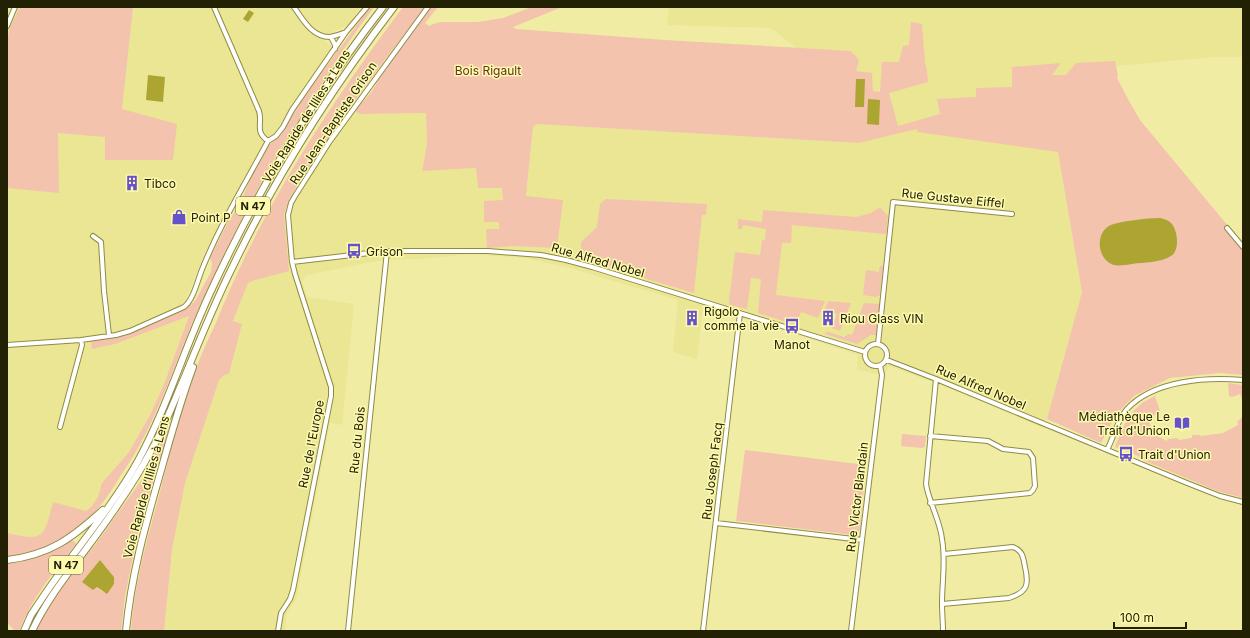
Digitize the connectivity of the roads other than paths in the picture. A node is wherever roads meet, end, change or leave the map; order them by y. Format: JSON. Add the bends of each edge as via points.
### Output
{"nodes":[{"id":1,"x":15,"y":7,"type":"edge"},
{"id":2,"x":214,"y":7,"type":"edge"},
{"id":3,"x":294,"y":7,"type":"edge"},
{"id":4,"x":367,"y":7,"type":"edge"},
{"id":5,"x":382,"y":7,"type":"edge"},
{"id":6,"x":394,"y":7,"type":"edge"},
{"id":7,"x":428,"y":7,"type":"edge"},
{"id":8,"x":7,"y":26,"type":"edge"},
{"id":9,"x":346,"y":32,"type":"junction"},
{"id":10,"x":331,"y":37,"type":"junction"},
{"id":11,"x":335,"y":49,"type":"junction"},
{"id":12,"x":268,"y":141,"type":"junction"},
{"id":13,"x":1012,"y":214,"type":"dead end"},
{"id":14,"x":1227,"y":228,"type":"dead end"},
{"id":15,"x":94,"y":236,"type":"dead end"},
{"id":16,"x":1243,"y":247,"type":"edge"},
{"id":17,"x":387,"y":251,"type":"junction"},
{"id":18,"x":292,"y":262,"type":"junction"},
{"id":19,"x":740,"y":314,"type":"junction"},
{"id":20,"x":109,"y":335,"type":"junction"},
{"id":21,"x":81,"y":340,"type":"junction"},
{"id":22,"x":878,"y":344,"type":"junction"},
{"id":23,"x":7,"y":345,"type":"edge"},
{"id":24,"x":195,"y":351,"type":"junction"},
{"id":25,"x":865,"y":352,"type":"junction"},
{"id":26,"x":887,"y":360,"type":"junction"},
{"id":27,"x":880,"y":366,"type":"junction"},
{"id":28,"x":936,"y":379,"type":"junction"},
{"id":29,"x":1243,"y":380,"type":"edge"},
{"id":30,"x":60,"y":427,"type":"dead end"},
{"id":31,"x":930,"y":436,"type":"junction"},
{"id":32,"x":1107,"y":450,"type":"junction"},
{"id":33,"x":112,"y":502,"type":"junction"},
{"id":34,"x":1243,"y":502,"type":"edge"},
{"id":35,"x":930,"y":503,"type":"junction"},
{"id":36,"x":716,"y":523,"type":"junction"},
{"id":37,"x":862,"y":540,"type":"junction"},
{"id":38,"x":944,"y":554,"type":"junction"},
{"id":39,"x":7,"y":560,"type":"edge"},
{"id":40,"x":942,"y":604,"type":"junction"},
{"id":41,"x":24,"y":631,"type":"edge"},
{"id":42,"x":32,"y":631,"type":"edge"},
{"id":43,"x":126,"y":631,"type":"edge"},
{"id":44,"x":278,"y":631,"type":"edge"},
{"id":45,"x":348,"y":631,"type":"edge"},
{"id":46,"x":703,"y":631,"type":"edge"},
{"id":47,"x":851,"y":631,"type":"edge"},
{"id":48,"x":943,"y":631,"type":"edge"}],
"edges":[{"from":1,"to":8,"type":"street"},
{"from":2,"to":12,"type":"street","via":[[261,118],[260,132]]},
{"from":3,"to":10,"type":"street","via":[[307,26],[315,32]]},
{"from":4,"to":9,"type":"street"},
{"from":5,"to":33,"type":"highway","number":"N 47","via":[[297,130],[263,188],[222,266],[160,417]]},
{"from":6,"to":24,"type":"highway","name":"Voie Rapide de Illies à Lens","number":"N 47","via":[[335,88],[286,165],[239,253]]},
{"from":7,"to":18,"type":"street","name":"Rue Jean-Baptiste Grison","via":[[330,141],[292,203],[288,215]]},
{"from":9,"to":10,"type":"street"},
{"from":9,"to":11,"type":"street"},
{"from":10,"to":11,"type":"street"},
{"from":11,"to":12,"type":"street","via":[[283,127]]},
{"from":12,"to":20,"type":"street","via":[[218,233],[187,305],[130,331]]},
{"from":13,"to":22,"type":"street","name":"Rue Gustave Eiffel","via":[[893,202]]},
{"from":14,"to":16,"type":"street"},
{"from":15,"to":20,"type":"street","via":[[101,242]]},
{"from":17,"to":18,"type":"street","name":"Rue Alfred Nobel"},
{"from":17,"to":19,"type":"street","name":"Rue Alfred Nobel","via":[[520,252],[545,256],[586,265]]},
{"from":17,"to":45,"type":"street","name":"Rue du Bois"},
{"from":18,"to":44,"type":"street","name":"Rue de l'Europe","via":[[331,392],[293,590],[281,613]]},
{"from":19,"to":25,"type":"street","name":"Rue Alfred Nobel"},
{"from":19,"to":36,"type":"street","name":"Rue Joseph Facq"},
{"from":20,"to":21,"type":"street"},
{"from":21,"to":23,"type":"street"},
{"from":21,"to":30,"type":"street","via":[[82,345]]},
{"from":22,"to":25,"type":"street","via":[[869,347]]},
{"from":22,"to":26,"type":"street","via":[[885,348]]},
{"from":24,"to":42,"type":"highway","via":[[165,424],[149,455],[111,516],[53,593]]},
{"from":24,"to":43,"type":"highway","name":"Voie Rapide d’Illies à Lens","number":"N 47","via":[[194,364],[179,407],[144,534],[134,576]]},
{"from":25,"to":27,"type":"street","via":[[870,365]]},
{"from":26,"to":27,"type":"street"},
{"from":26,"to":28,"type":"street","name":"Rue Alfred Nobel"},
{"from":27,"to":37,"type":"street","name":"Rue Victor Blandain","via":[[882,375]]},
{"from":28,"to":31,"type":"street"},
{"from":28,"to":32,"type":"street","name":"Rue Alfred Nobel"},
{"from":29,"to":32,"type":"street","via":[[1189,381],[1151,393],[1136,401],[1127,410]]},
{"from":31,"to":35,"type":"street","via":[[926,484]]},
{"from":31,"to":35,"type":"street","via":[[988,441],[1003,449],[1026,451],[1031,454],[1035,486],[1030,493]]},
{"from":32,"to":34,"type":"street","name":"Rue Alfred Nobel","via":[[1213,493]]},
{"from":33,"to":39,"type":"highway","via":[[66,541],[38,554]]},
{"from":33,"to":41,"type":"highway","number":"N 47","via":[[51,584]]},
{"from":35,"to":38,"type":"street","via":[[938,522]]},
{"from":36,"to":37,"type":"street"},
{"from":36,"to":46,"type":"street","name":"Rue Joseph Facq"},
{"from":37,"to":47,"type":"street","name":"Rue Victor Blandain"},
{"from":38,"to":40,"type":"street"},
{"from":38,"to":40,"type":"street","via":[[1013,547],[1023,554],[1028,581],[1024,590],[1009,598]]},
{"from":40,"to":48,"type":"street"}]}
